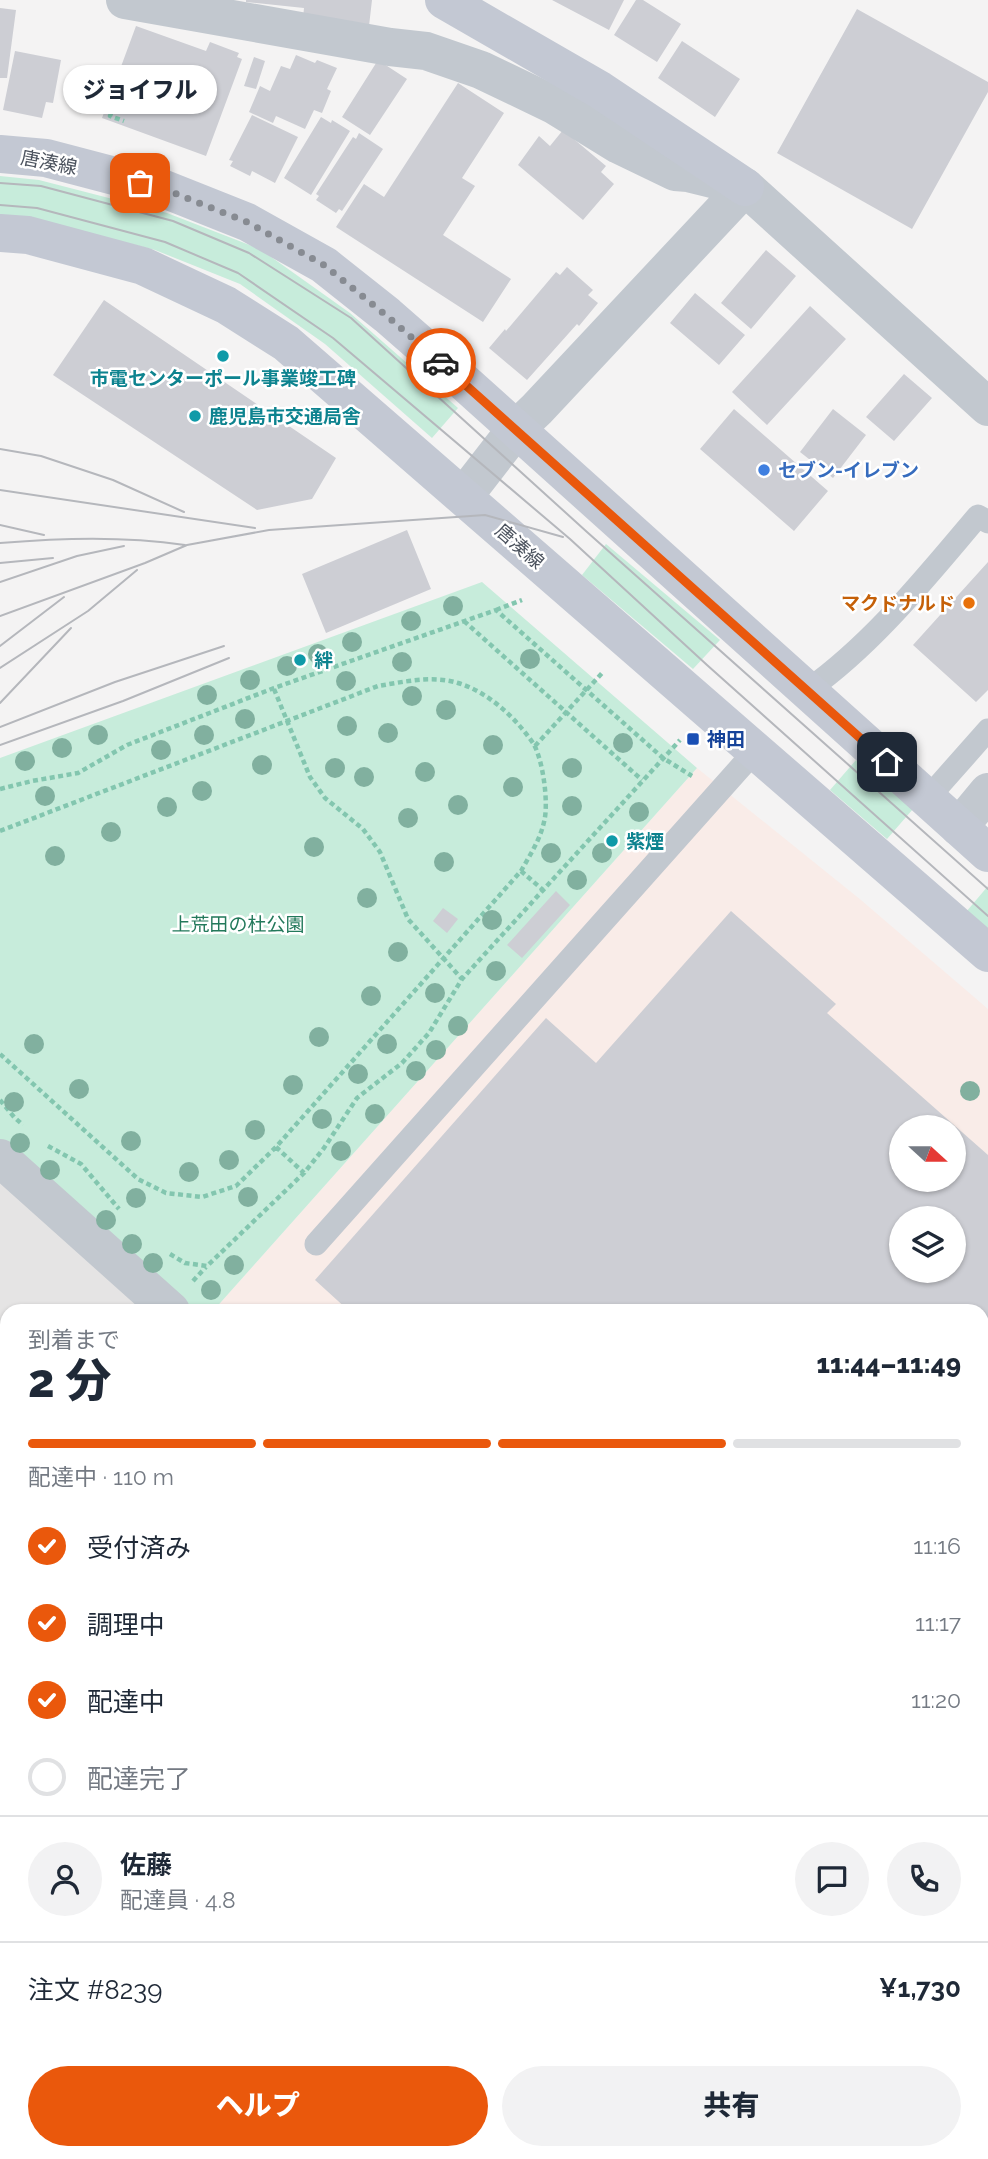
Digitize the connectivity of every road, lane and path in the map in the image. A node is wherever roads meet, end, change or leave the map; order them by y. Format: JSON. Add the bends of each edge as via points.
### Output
{"nodes":[{"id":1,"x":125,"y":0,"type":"edge"},
{"id":2,"x":444,"y":0,"type":"edge"},
{"id":3,"x":117,"y":97,"type":"dead end"},
{"id":4,"x":124,"y":121,"type":"dead end"},
{"id":5,"x":0,"y":154,"type":"edge"},
{"id":6,"x":746,"y":187,"type":"junction"},
{"id":7,"x":0,"y":233,"type":"edge"},
{"id":8,"x":988,"y":407,"type":"edge"},
{"id":9,"x":516,"y":429,"type":"junction"},
{"id":10,"x":464,"y":496,"type":"junction"},
{"id":11,"x":988,"y":522,"type":"edge"},
{"id":12,"x":522,"y":600,"type":"dead end"},
{"id":13,"x":496,"y":610,"type":"junction"},
{"id":14,"x":463,"y":620,"type":"junction"},
{"id":15,"x":603,"y":672,"type":"dead end"},
{"id":16,"x":274,"y":688,"type":"junction"},
{"id":17,"x":586,"y":690,"type":"junction"},
{"id":18,"x":808,"y":690,"type":"junction"},
{"id":19,"x":565,"y":712,"type":"junction"},
{"id":20,"x":288,"y":721,"type":"junction"},
{"id":21,"x":988,"y":730,"type":"edge"},
{"id":22,"x":680,"y":740,"type":"dead end"},
{"id":23,"x":534,"y":746,"type":"junction"},
{"id":24,"x":756,"y":750,"type":"junction"},
{"id":25,"x":663,"y":758,"type":"junction"},
{"id":26,"x":642,"y":780,"type":"junction"},
{"id":27,"x":0,"y":789,"type":"edge"},
{"id":28,"x":988,"y":792,"type":"edge"},
{"id":29,"x":717,"y":794,"type":"junction"},
{"id":30,"x":927,"y":799,"type":"junction"},
{"id":31,"x":959,"y":827,"type":"junction"},
{"id":32,"x":0,"y":831,"type":"edge"},
{"id":33,"x":988,"y":853,"type":"edge"},
{"id":34,"x":521,"y":871,"type":"junction"},
{"id":35,"x":543,"y":890,"type":"junction"},
{"id":36,"x":988,"y":953,"type":"edge"},
{"id":37,"x":443,"y":958,"type":"junction"},
{"id":38,"x":462,"y":979,"type":"junction"},
{"id":39,"x":0,"y":1054,"type":"edge"},
{"id":40,"x":0,"y":1100,"type":"edge"},
{"id":41,"x":32,"y":1132,"type":"dead end"},
{"id":42,"x":40,"y":1139,"type":"dead end"},
{"id":43,"x":276,"y":1147,"type":"junction"},
{"id":44,"x":0,"y":1158,"type":"edge"},
{"id":45,"x":304,"y":1173,"type":"junction"},
{"id":46,"x":127,"y":1217,"type":"dead end"},
{"id":47,"x":316,"y":1244,"type":"dead end"},
{"id":48,"x":166,"y":1252,"type":"dead end"},
{"id":49,"x":163,"y":1304,"type":"edge"}],
"edges":[{"from":1,"to":6,"type":"street","via":[[426,51],[542,99],[675,172]]},
{"from":2,"to":6,"type":"street","via":[[600,90]]},
{"from":3,"to":4,"type":"path","via":[[110,116]]},
{"from":5,"to":9,"type":"street","name":"唐湊線","via":[[46,158],[164,189],[247,222],[324,265]]},
{"from":6,"to":8,"type":"street"},
{"from":6,"to":9,"type":"street"},
{"from":7,"to":10,"type":"street","name":"唐湊線","via":[[28,235],[143,266],[226,305],[286,343]]},
{"from":9,"to":10,"type":"street"},
{"from":9,"to":18,"type":"street","name":"唐湊線"},
{"from":10,"to":24,"type":"street","name":"唐湊線"},
{"from":11,"to":18,"type":"lane","via":[[978,516],[901,606]]},
{"from":12,"to":13,"type":"path"},
{"from":13,"to":14,"type":"path"},
{"from":13,"to":17,"type":"path"},
{"from":14,"to":16,"type":"path"},
{"from":14,"to":19,"type":"path"},
{"from":15,"to":17,"type":"path"},
{"from":16,"to":20,"type":"path"},
{"from":16,"to":27,"type":"path","via":[[127,745],[78,773]]},
{"from":17,"to":19,"type":"path"},
{"from":17,"to":25,"type":"path"},
{"from":18,"to":30,"type":"street","name":"唐湊線"},
{"from":19,"to":23,"type":"path"},
{"from":19,"to":26,"type":"path"},
{"from":20,"to":23,"type":"path","via":[[378,686],[417,679],[457,682],[503,708]]},
{"from":20,"to":32,"type":"path"},
{"from":20,"to":37,"type":"path","via":[[310,777],[380,852],[408,919]]},
{"from":21,"to":30,"type":"lane"},
{"from":22,"to":25,"type":"path"},
{"from":23,"to":34,"type":"path","via":[[546,788],[545,820]]},
{"from":24,"to":29,"type":"lane"},
{"from":24,"to":36,"type":"street","name":"唐湊線"},
{"from":25,"to":26,"type":"path"},
{"from":25,"to":29,"type":"path"},
{"from":26,"to":35,"type":"path"},
{"from":28,"to":31,"type":"street"},
{"from":29,"to":47,"type":"lane"},
{"from":30,"to":31,"type":"street","name":"唐湊線"},
{"from":31,"to":33,"type":"street","name":"唐湊線"},
{"from":34,"to":35,"type":"path"},
{"from":34,"to":37,"type":"path"},
{"from":35,"to":38,"type":"path"},
{"from":37,"to":38,"type":"path"},
{"from":37,"to":43,"type":"path"},
{"from":38,"to":45,"type":"path","via":[[429,1033],[402,1063],[357,1098]]},
{"from":39,"to":43,"type":"path","via":[[138,1179],[166,1193],[202,1197],[236,1186]]},
{"from":40,"to":41,"type":"path"},
{"from":42,"to":46,"type":"path","via":[[81,1164]]},
{"from":43,"to":45,"type":"path"},
{"from":44,"to":49,"type":"street"},
{"from":45,"to":48,"type":"path","via":[[207,1266],[185,1263]]}]}
